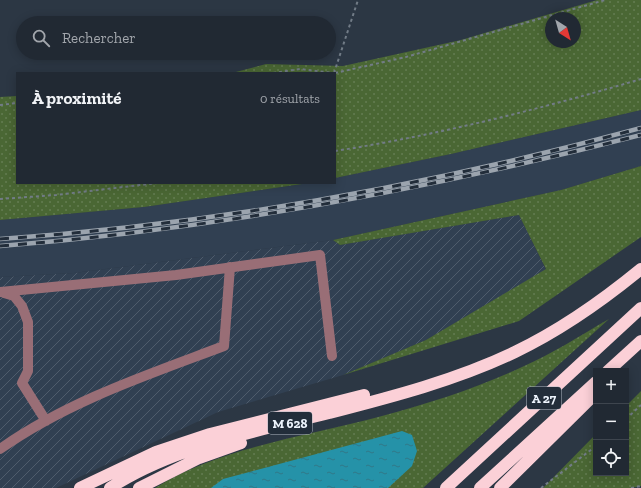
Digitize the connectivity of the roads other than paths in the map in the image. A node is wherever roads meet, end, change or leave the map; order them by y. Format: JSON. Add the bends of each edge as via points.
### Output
{"nodes":[{"id":1,"x":230,"y":267,"type":"junction"},
{"id":2,"x":641,"y":269,"type":"edge"},
{"id":3,"x":0,"y":292,"type":"edge"},
{"id":4,"x":641,"y":308,"type":"edge"},
{"id":5,"x":641,"y":341,"type":"edge"},
{"id":6,"x":641,"y":349,"type":"edge"},
{"id":7,"x":332,"y":356,"type":"dead end"},
{"id":8,"x":611,"y":368,"type":"edge"},
{"id":9,"x":621,"y":368,"type":"edge"},
{"id":10,"x":474,"y":369,"type":"junction"},
{"id":11,"x":593,"y":385,"type":"edge"},
{"id":12,"x":593,"y":396,"type":"edge"},
{"id":13,"x":46,"y":421,"type":"junction"},
{"id":14,"x":0,"y":449,"type":"edge"},
{"id":15,"x":80,"y":488,"type":"edge"},
{"id":16,"x":110,"y":488,"type":"edge"},
{"id":17,"x":139,"y":488,"type":"edge"},
{"id":18,"x":446,"y":488,"type":"edge"},
{"id":19,"x":480,"y":488,"type":"edge"},
{"id":20,"x":500,"y":488,"type":"edge"}],
"edges":[{"from":1,"to":3,"type":"lane","via":[[176,275]]},
{"from":1,"to":7,"type":"lane","via":[[320,255]]},
{"from":1,"to":13,"type":"lane","via":[[224,346],[112,388]]},
{"from":2,"to":10,"type":"highway","via":[[569,322],[516,352]]},
{"from":3,"to":13,"type":"lane","via":[[14,296],[22,306],[28,322],[28,372],[22,383]]},
{"from":4,"to":18,"type":"highway","number":"A 27"},
{"from":5,"to":8,"type":"highway"},
{"from":6,"to":9,"type":"highway"},
{"from":10,"to":15,"type":"highway","via":[[210,434],[156,452]]},
{"from":10,"to":16,"type":"highway","number":"M 628","via":[[378,399],[202,447],[134,474]]},
{"from":10,"to":17,"type":"highway","number":"M 628","via":[[420,392],[361,412],[263,437],[199,458]]},
{"from":11,"to":19,"type":"highway","number":"A 27"},
{"from":12,"to":20,"type":"highway"},
{"from":13,"to":14,"type":"lane"}]}
